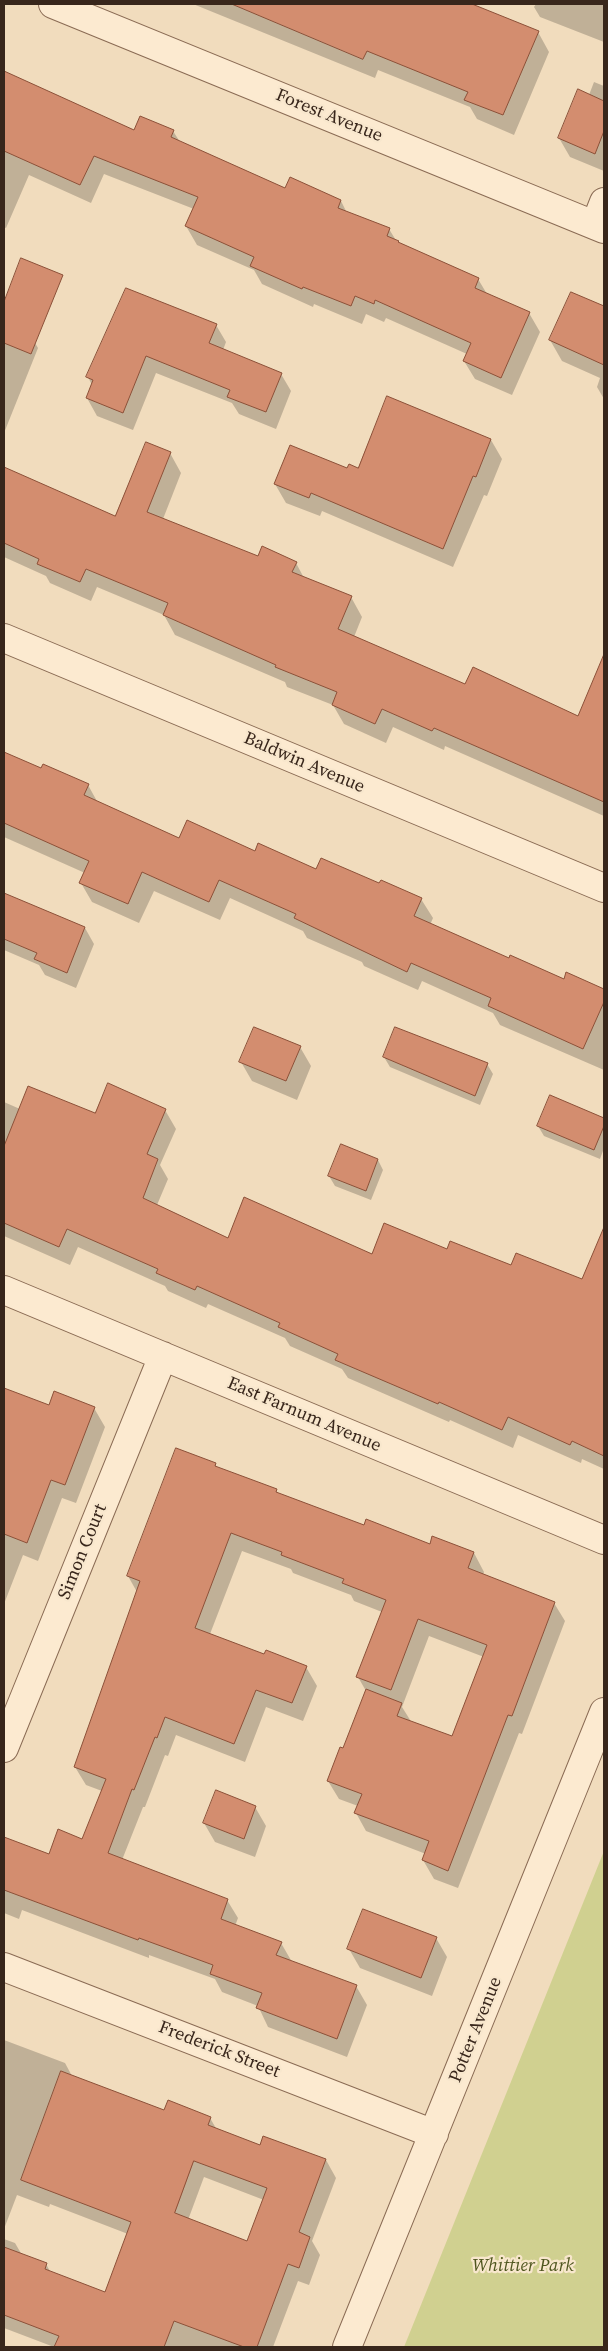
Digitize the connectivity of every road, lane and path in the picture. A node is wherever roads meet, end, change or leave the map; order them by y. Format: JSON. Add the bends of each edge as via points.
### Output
{"nodes":[{"id":1,"x":53,"y":4,"type":"edge"},
{"id":2,"x":601,"y":219,"type":"edge"},
{"id":3,"x":4,"y":638,"type":"edge"},
{"id":4,"x":604,"y":888,"type":"edge"},
{"id":5,"x":4,"y":1290,"type":"edge"},
{"id":6,"x":163,"y":1356,"type":"junction"},
{"id":7,"x":604,"y":1540,"type":"edge"},
{"id":8,"x":604,"y":1712,"type":"edge"},
{"id":9,"x":4,"y":1748,"type":"edge"},
{"id":10,"x":4,"y":1967,"type":"edge"},
{"id":11,"x":434,"y":2134,"type":"junction"},
{"id":12,"x":347,"y":2347,"type":"edge"}],
"edges":[{"from":1,"to":2,"type":"street","name":"Forest Avenue"},
{"from":3,"to":4,"type":"street","name":"Baldwin Avenue"},
{"from":5,"to":6,"type":"street","name":"East Farnum Avenue"},
{"from":6,"to":7,"type":"street","name":"East Farnum Avenue"},
{"from":6,"to":9,"type":"street","name":"Simon Court"},
{"from":8,"to":11,"type":"street","name":"Potter Avenue"},
{"from":10,"to":11,"type":"street","name":"Frederick Street"},
{"from":11,"to":12,"type":"street","name":"Potter Avenue"}]}
